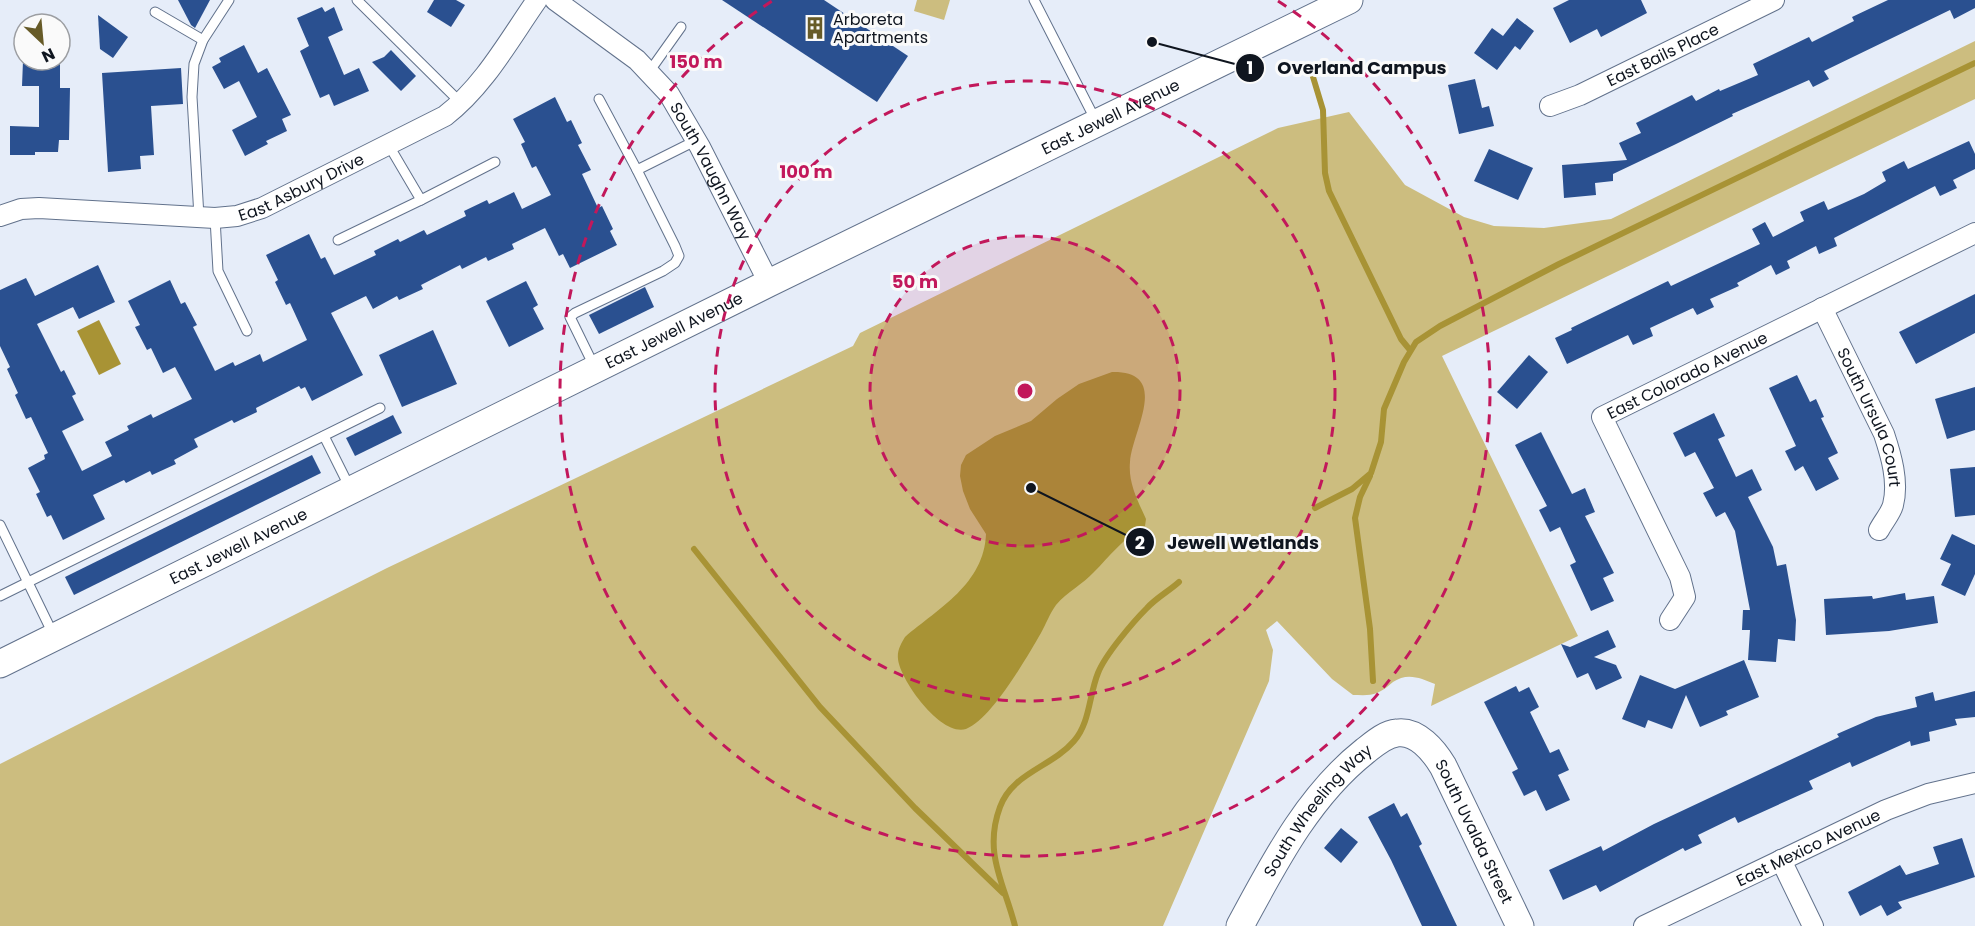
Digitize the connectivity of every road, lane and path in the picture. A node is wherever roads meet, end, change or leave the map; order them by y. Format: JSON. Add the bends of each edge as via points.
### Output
{"nodes":[{"id":1,"x":228,"y":0,"type":"edge"},
{"id":2,"x":357,"y":0,"type":"edge"},
{"id":3,"x":537,"y":0,"type":"edge"},
{"id":4,"x":555,"y":0,"type":"edge"},
{"id":5,"x":1034,"y":0,"type":"edge"},
{"id":6,"x":1348,"y":0,"type":"edge"},
{"id":7,"x":1774,"y":0,"type":"edge"},
{"id":8,"x":155,"y":12,"type":"dead end"},
{"id":9,"x":681,"y":27,"type":"dead end"},
{"id":10,"x":203,"y":39,"type":"junction"},
{"id":11,"x":649,"y":72,"type":"junction"},
{"id":12,"x":599,"y":99,"type":"dead end"},
{"id":13,"x":461,"y":103,"type":"junction"},
{"id":14,"x":1550,"y":106,"type":"dead end"},
{"id":15,"x":1097,"y":123,"type":"junction"},
{"id":16,"x":697,"y":140,"type":"junction"},
{"id":17,"x":388,"y":144,"type":"junction"},
{"id":18,"x":495,"y":162,"type":"dead end"},
{"id":19,"x":637,"y":170,"type":"junction"},
{"id":20,"x":421,"y":200,"type":"junction"},
{"id":21,"x":0,"y":216,"type":"edge"},
{"id":22,"x":207,"y":218,"type":"junction"},
{"id":23,"x":1975,"y":233,"type":"edge"},
{"id":24,"x":338,"y":240,"type":"dead end"},
{"id":25,"x":768,"y":283,"type":"junction"},
{"id":26,"x":1822,"y":308,"type":"junction"},
{"id":27,"x":247,"y":331,"type":"dead end"},
{"id":28,"x":596,"y":369,"type":"junction"},
{"id":29,"x":380,"y":408,"type":"dead end"},
{"id":30,"x":324,"y":436,"type":"junction"},
{"id":31,"x":351,"y":490,"type":"junction"},
{"id":32,"x":0,"y":525,"type":"edge"},
{"id":33,"x":1879,"y":530,"type":"dead end"},
{"id":34,"x":27,"y":582,"type":"junction"},
{"id":35,"x":0,"y":596,"type":"edge"},
{"id":36,"x":1670,"y":620,"type":"dead end"},
{"id":37,"x":54,"y":637,"type":"junction"},
{"id":38,"x":0,"y":664,"type":"edge"},
{"id":39,"x":1420,"y":740,"type":"joint"},
{"id":40,"x":1975,"y":783,"type":"edge"},
{"id":41,"x":1781,"y":860,"type":"junction"},
{"id":42,"x":1240,"y":926,"type":"edge"},
{"id":43,"x":1520,"y":926,"type":"edge"},
{"id":44,"x":1644,"y":926,"type":"edge"},
{"id":45,"x":1813,"y":926,"type":"edge"}],
"edges":[{"from":1,"to":10,"type":"lane"},
{"from":2,"to":13,"type":"lane"},
{"from":3,"to":13,"type":"street","name":"East Asbury Drive"},
{"from":4,"to":11,"type":"street","name":"South Vaughn Way"},
{"from":5,"to":15,"type":"lane"},
{"from":6,"to":15,"type":"street","name":"East Jewell Avenue"},
{"from":7,"to":14,"type":"street","name":"East Bails Place"},
{"from":8,"to":10,"type":"lane"},
{"from":9,"to":11,"type":"lane"},
{"from":10,"to":22,"type":"lane","via":[[194,64],[192,97]]},
{"from":11,"to":16,"type":"street","name":"South Vaughn Way","via":[[669,94]]},
{"from":12,"to":19,"type":"lane"},
{"from":13,"to":17,"type":"street","name":"East Asbury Drive","via":[[432,124]]},
{"from":15,"to":25,"type":"street","name":"East Jewell Avenue"},
{"from":16,"to":19,"type":"lane"},
{"from":16,"to":25,"type":"street","name":"South Vaughn Way"},
{"from":17,"to":20,"type":"lane"},
{"from":17,"to":22,"type":"street","name":"East Asbury Drive","via":[[262,208],[237,216]]},
{"from":18,"to":20,"type":"lane"},
{"from":19,"to":28,"type":"lane","via":[[679,256],[663,271],[570,317]]},
{"from":20,"to":24,"type":"lane"},
{"from":21,"to":22,"type":"street","name":"East Asbury Drive","via":[[21,209],[48,208]]},
{"from":22,"to":27,"type":"lane","via":[[218,271]]},
{"from":23,"to":26,"type":"street","name":"East Colorado Avenue"},
{"from":25,"to":28,"type":"street","name":"East Jewell Avenue"},
{"from":26,"to":33,"type":"street","name":"South Ursula Court","via":[[1890,453],[1893,505]]},
{"from":26,"to":36,"type":"street","name":"East Colorado Avenue","via":[[1602,417],[1680,577],[1685,597]]},
{"from":28,"to":31,"type":"street","name":"East Jewell Avenue"},
{"from":29,"to":30,"type":"lane"},
{"from":30,"to":31,"type":"lane"},
{"from":30,"to":34,"type":"lane"},
{"from":31,"to":37,"type":"street","name":"East Jewell Avenue"},
{"from":32,"to":34,"type":"lane"},
{"from":34,"to":35,"type":"lane"},
{"from":34,"to":37,"type":"lane"},
{"from":37,"to":38,"type":"street","name":"East Jewell Avenue"},
{"from":39,"to":42,"type":"street","name":"South Wheeling Way","via":[[1397,733],[1373,744],[1355,759],[1293,832]]},
{"from":39,"to":43,"type":"street","name":"South Uvalda Street","via":[[1443,766]]},
{"from":40,"to":41,"type":"street","name":"East Mexico Avenue","via":[[1928,794],[1886,810]]},
{"from":41,"to":44,"type":"street","name":"East Mexico Avenue"},
{"from":41,"to":45,"type":"street"}]}
